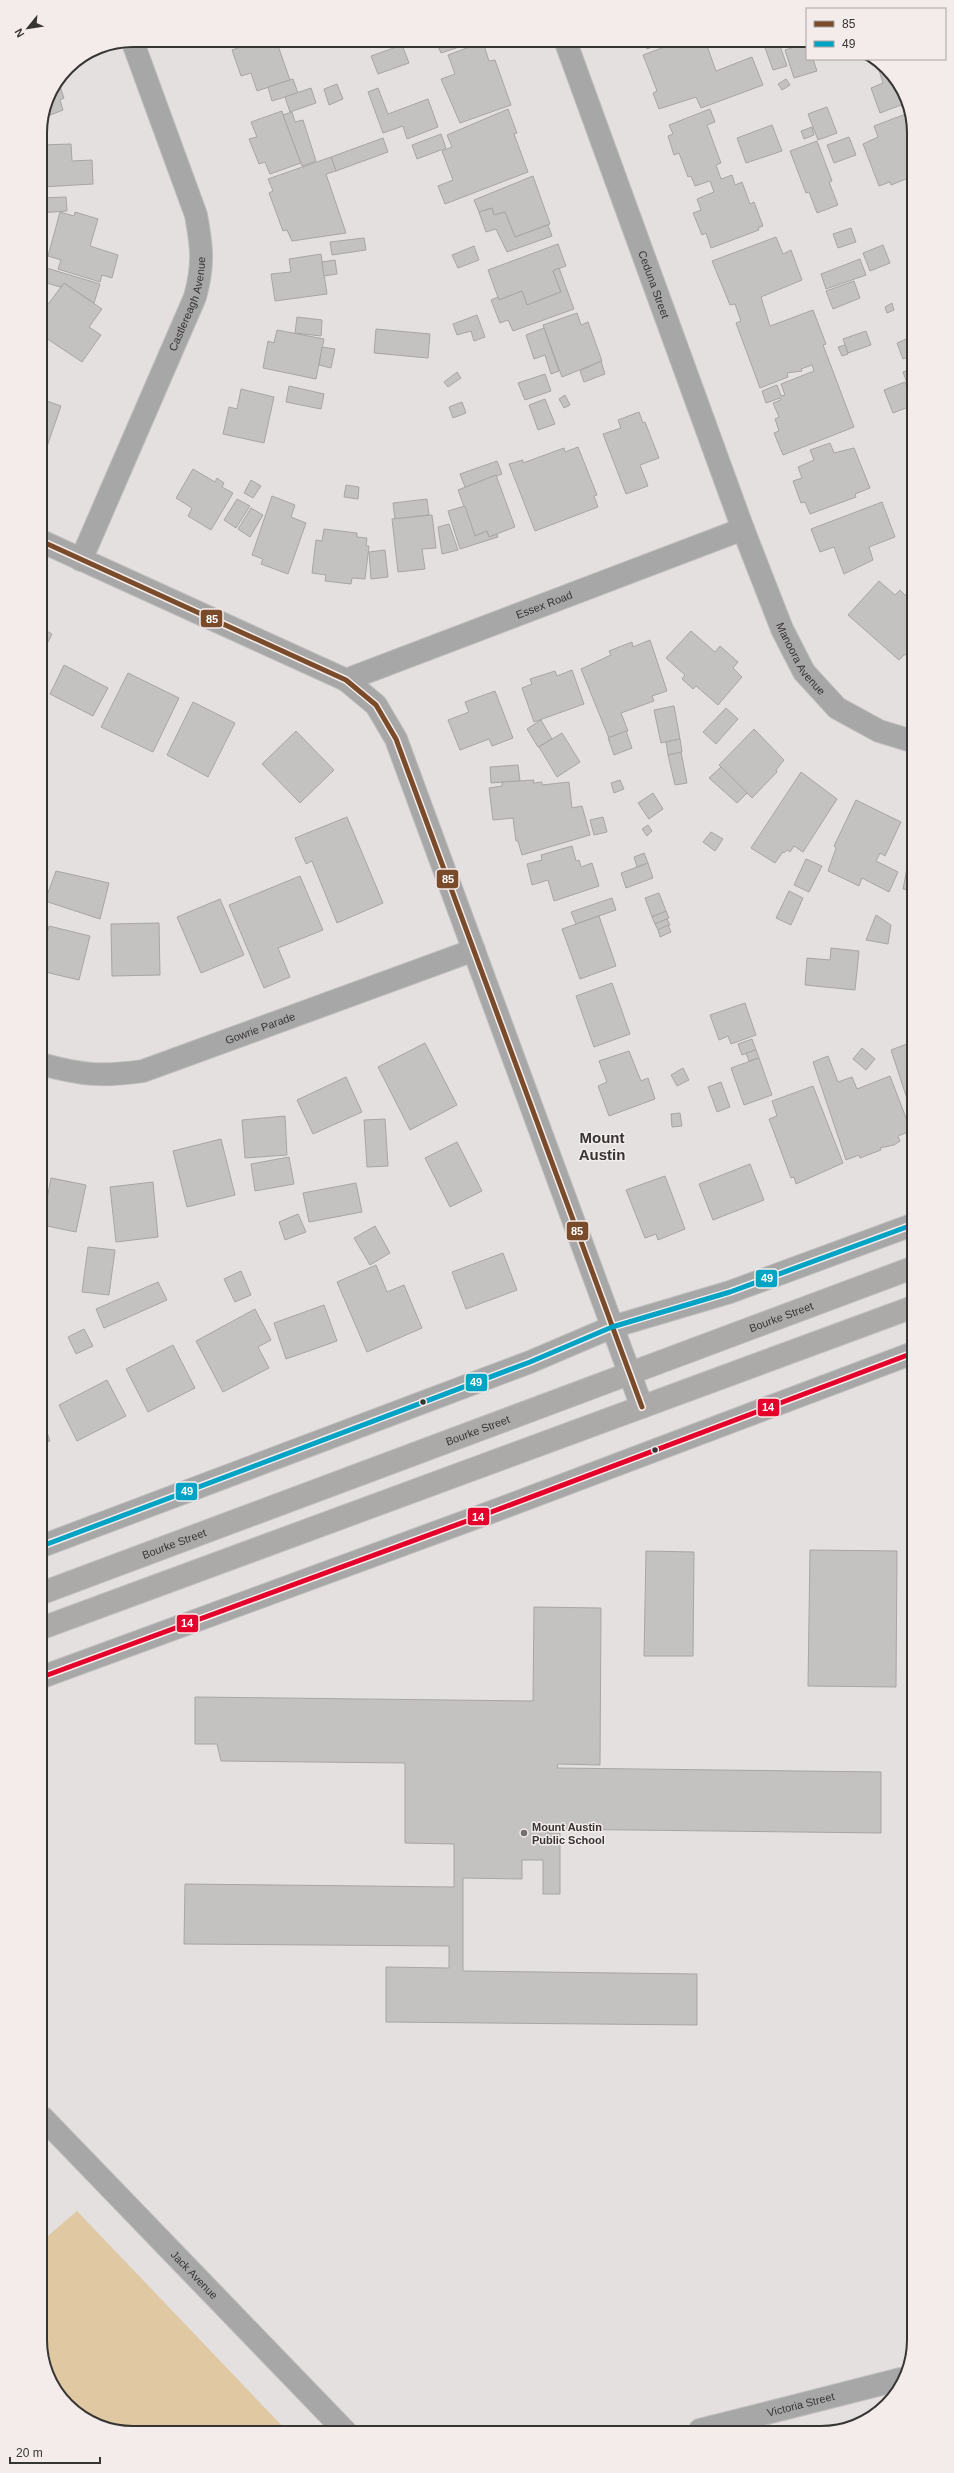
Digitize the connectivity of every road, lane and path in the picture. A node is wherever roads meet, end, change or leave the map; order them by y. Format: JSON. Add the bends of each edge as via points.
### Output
{"nodes":[{"id":1,"x":135,"y":47,"type":"edge"},
{"id":2,"x":568,"y":47,"type":"edge"},
{"id":3,"x":743,"y":528,"type":"junction"},
{"id":4,"x":47,"y":544,"type":"edge"},
{"id":5,"x":81,"y":560,"type":"junction"},
{"id":6,"x":346,"y":680,"type":"junction"},
{"id":7,"x":907,"y":739,"type":"edge"},
{"id":8,"x":474,"y":950,"type":"junction"},
{"id":9,"x":47,"y":1065,"type":"edge"},
{"id":10,"x":907,"y":1227,"type":"edge"},
{"id":11,"x":907,"y":1270,"type":"edge"},
{"id":12,"x":907,"y":1309,"type":"edge"},
{"id":13,"x":612,"y":1327,"type":"junction"},
{"id":14,"x":907,"y":1359,"type":"edge"},
{"id":15,"x":629,"y":1372,"type":"junction"},
{"id":16,"x":642,"y":1407,"type":"junction"},
{"id":17,"x":47,"y":1544,"type":"edge"},
{"id":18,"x":47,"y":1591,"type":"edge"},
{"id":19,"x":47,"y":1626,"type":"edge"},
{"id":20,"x":47,"y":1675,"type":"edge"},
{"id":21,"x":47,"y":2122,"type":"edge"},
{"id":22,"x":897,"y":2380,"type":"edge"},
{"id":23,"x":340,"y":2426,"type":"edge"},
{"id":24,"x":716,"y":2426,"type":"edge"}],
"edges":[{"from":1,"to":5,"type":"street","name":"Castlereagh Avenue","via":[[196,215],[202,245],[202,271],[195,297]]},
{"from":2,"to":3,"type":"street","name":"Ceduna Street"},
{"from":3,"to":6,"type":"street","name":"Essex Road"},
{"from":3,"to":7,"type":"street","name":"Manoora Avenue","via":[[782,629],[804,672],[837,708],[879,731]]},
{"from":4,"to":5,"type":"street"},
{"from":5,"to":6,"type":"street"},
{"from":6,"to":8,"type":"street","via":[[376,705],[396,740]]},
{"from":8,"to":9,"type":"street","name":"Gowrie Parade","via":[[143,1070],[108,1076],[76,1074]]},
{"from":8,"to":13,"type":"street"},
{"from":10,"to":13,"type":"street","via":[[730,1292]]},
{"from":11,"to":15,"type":"main road","name":"Bourke Street"},
{"from":12,"to":16,"type":"main road"},
{"from":13,"to":15,"type":"street"},
{"from":13,"to":17,"type":"street","via":[[530,1362]]},
{"from":14,"to":20,"type":"street"},
{"from":15,"to":16,"type":"street"},
{"from":15,"to":18,"type":"main road","name":"Bourke Street","via":[[504,1422]]},
{"from":16,"to":19,"type":"main road"},
{"from":21,"to":23,"type":"street","name":"Jack Avenue"},
{"from":22,"to":24,"type":"street","name":"Victoria Street"}]}
